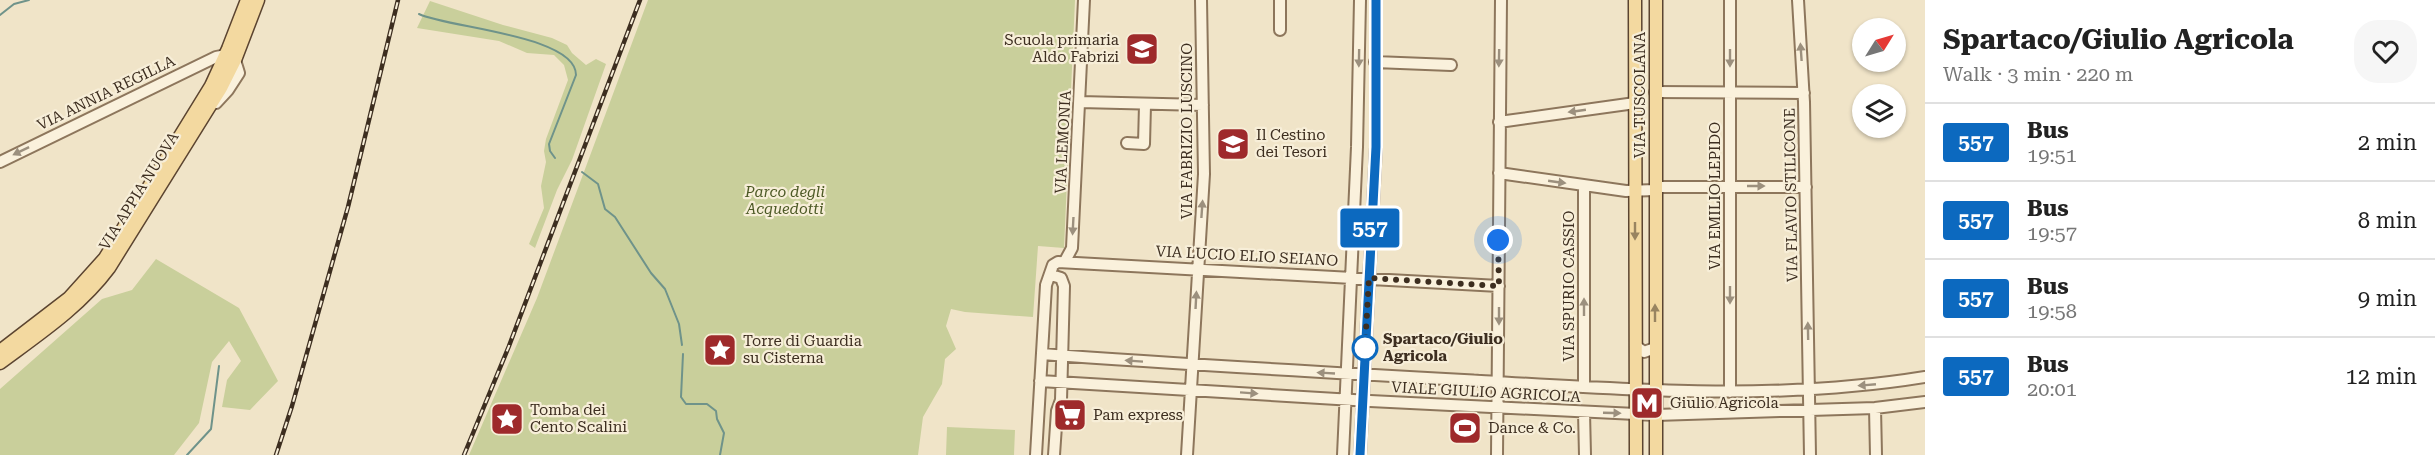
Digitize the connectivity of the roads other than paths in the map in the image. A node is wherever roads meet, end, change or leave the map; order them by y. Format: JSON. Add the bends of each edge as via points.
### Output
{"nodes":[{"id":1,"x":247,"y":0,"type":"edge"},
{"id":2,"x":258,"y":0,"type":"edge"},
{"id":3,"x":1084,"y":0,"type":"edge"},
{"id":4,"x":1201,"y":0,"type":"edge"},
{"id":5,"x":1281,"y":0,"type":"edge"},
{"id":6,"x":1360,"y":0,"type":"edge"},
{"id":7,"x":1376,"y":0,"type":"edge"},
{"id":8,"x":1501,"y":0,"type":"edge"},
{"id":9,"x":1635,"y":0,"type":"edge"},
{"id":10,"x":1656,"y":0,"type":"edge"},
{"id":11,"x":1730,"y":0,"type":"edge"},
{"id":12,"x":1798,"y":0,"type":"edge"},
{"id":13,"x":1280,"y":30,"type":"dead end"},
{"id":14,"x":230,"y":57,"type":"junction"},
{"id":15,"x":1375,"y":62,"type":"junction"},
{"id":16,"x":1451,"y":65,"type":"dead end"},
{"id":17,"x":1655,"y":92,"type":"junction"},
{"id":18,"x":1730,"y":92,"type":"junction"},
{"id":19,"x":1804,"y":93,"type":"junction"},
{"id":20,"x":1080,"y":102,"type":"junction"},
{"id":21,"x":1635,"y":103,"type":"junction"},
{"id":22,"x":1145,"y":105,"type":"junction"},
{"id":23,"x":1203,"y":105,"type":"junction"},
{"id":24,"x":1499,"y":122,"type":"junction"},
{"id":25,"x":1127,"y":143,"type":"dead end"},
{"id":26,"x":1357,"y":155,"type":"junction"},
{"id":27,"x":1374,"y":156,"type":"junction"},
{"id":28,"x":0,"y":162,"type":"edge"},
{"id":29,"x":1499,"y":173,"type":"junction"},
{"id":30,"x":1584,"y":186,"type":"junction"},
{"id":31,"x":1729,"y":186,"type":"junction"},
{"id":32,"x":1806,"y":187,"type":"junction"},
{"id":33,"x":1655,"y":189,"type":"junction"},
{"id":34,"x":1635,"y":190,"type":"junction"},
{"id":35,"x":1065,"y":261,"type":"junction"},
{"id":36,"x":1198,"y":268,"type":"junction"},
{"id":37,"x":1051,"y":274,"type":"junction"},
{"id":38,"x":1351,"y":277,"type":"junction"},
{"id":39,"x":1369,"y":278,"type":"junction"},
{"id":40,"x":1499,"y":286,"type":"junction"},
{"id":41,"x":1636,"y":346,"type":"junction"},
{"id":42,"x":1654,"y":348,"type":"junction"},
{"id":43,"x":0,"y":351,"type":"edge"},
{"id":44,"x":1042,"y":354,"type":"junction"},
{"id":45,"x":1062,"y":356,"type":"junction"},
{"id":46,"x":0,"y":363,"type":"edge"},
{"id":47,"x":1192,"y":365,"type":"junction"},
{"id":48,"x":1346,"y":374,"type":"junction"},
{"id":49,"x":1363,"y":375,"type":"junction"},
{"id":50,"x":1925,"y":377,"type":"edge"},
{"id":51,"x":1040,"y":381,"type":"junction"},
{"id":52,"x":1061,"y":382,"type":"junction"},
{"id":53,"x":1498,"y":382,"type":"junction"},
{"id":54,"x":1584,"y":387,"type":"junction"},
{"id":55,"x":1191,"y":389,"type":"junction"},
{"id":56,"x":1809,"y":389,"type":"junction"},
{"id":57,"x":1636,"y":390,"type":"junction"},
{"id":58,"x":1655,"y":391,"type":"junction"},
{"id":59,"x":1730,"y":392,"type":"junction"},
{"id":60,"x":1345,"y":400,"type":"junction"},
{"id":61,"x":1362,"y":401,"type":"junction"},
{"id":62,"x":1925,"y":402,"type":"edge"},
{"id":63,"x":1497,"y":408,"type":"junction"},
{"id":64,"x":1875,"y":408,"type":"junction"},
{"id":65,"x":1810,"y":410,"type":"junction"},
{"id":66,"x":1584,"y":412,"type":"junction"},
{"id":67,"x":1635,"y":414,"type":"junction"},
{"id":68,"x":1656,"y":415,"type":"junction"},
{"id":69,"x":1037,"y":455,"type":"edge"},
{"id":70,"x":1054,"y":455,"type":"edge"},
{"id":71,"x":1187,"y":455,"type":"edge"},
{"id":72,"x":1342,"y":455,"type":"edge"},
{"id":73,"x":1360,"y":455,"type":"edge"},
{"id":74,"x":1497,"y":455,"type":"edge"},
{"id":75,"x":1585,"y":455,"type":"edge"},
{"id":76,"x":1636,"y":455,"type":"edge"},
{"id":77,"x":1656,"y":455,"type":"edge"},
{"id":78,"x":1810,"y":455,"type":"edge"},
{"id":79,"x":1876,"y":455,"type":"edge"}],
"edges":[{"from":1,"to":14,"type":"main road","name":"VIA APPIA NUOVA"},
{"from":2,"to":14,"type":"main road","name":"VIA APPIA NUOVA"},
{"from":3,"to":20,"type":"street","name":"VIA LEMONIA"},
{"from":4,"to":23,"type":"street","name":"VIA FABRIZIO LUSCINO"},
{"from":5,"to":13,"type":"street"},
{"from":6,"to":26,"type":"street","one_way":true},
{"from":7,"to":15,"type":"street"},
{"from":8,"to":24,"type":"street","one_way":true},
{"from":9,"to":21,"type":"main road","name":"VIA TUSCOLANA"},
{"from":10,"to":17,"type":"main road","name":"VIA TUSCOLANA"},
{"from":11,"to":18,"type":"street","name":"VIA EMILIO LEPIDO","one_way":true},
{"from":19,"to":12,"type":"street","name":"VIA FLAVIO STILICONE","one_way":true},
{"from":14,"to":28,"type":"street","name":"VIA ANNIA REGILLA","one_way":true,"via":[[216,57]]},
{"from":14,"to":43,"type":"main road","name":"VIA APPIA NUOVA","via":[[101,263],[69,298]]},
{"from":14,"to":46,"type":"main road","name":"VIA APPIA NUOVA","via":[[207,111],[99,280],[65,315]]},
{"from":15,"to":16,"type":"street"},
{"from":15,"to":27,"type":"street"},
{"from":17,"to":18,"type":"street"},
{"from":17,"to":33,"type":"main road","name":"VIA TUSCOLANA"},
{"from":18,"to":19,"type":"street"},
{"from":18,"to":31,"type":"street","name":"VIA EMILIO LEPIDO"},
{"from":19,"to":32,"type":"street","name":"VIA FLAVIO STILICONE"},
{"from":20,"to":22,"type":"street"},
{"from":20,"to":35,"type":"street","name":"VIA LEMONIA","one_way":true,"via":[[1072,248]]},
{"from":21,"to":24,"type":"street","one_way":true},
{"from":21,"to":34,"type":"main road","name":"VIA TUSCOLANA"},
{"from":22,"to":23,"type":"street"},
{"from":22,"to":25,"type":"street","via":[[1144,144]]},
{"from":36,"to":23,"type":"street","name":"VIA FABRIZIO LUSCINO","one_way":true,"via":[[1204,174]]},
{"from":24,"to":29,"type":"street"},
{"from":26,"to":27,"type":"street"},
{"from":26,"to":38,"type":"street"},
{"from":27,"to":39,"type":"street"},
{"from":29,"to":30,"type":"street","one_way":true},
{"from":29,"to":40,"type":"street"},
{"from":30,"to":34,"type":"street"},
{"from":54,"to":30,"type":"street","name":"VIA SPURIO CASSIO","one_way":true},
{"from":31,"to":32,"type":"street","one_way":true},
{"from":31,"to":33,"type":"street"},
{"from":31,"to":59,"type":"street","name":"VIA EMILIO LEPIDO","one_way":true},
{"from":56,"to":32,"type":"street","name":"VIA FLAVIO STILICONE","one_way":true},
{"from":33,"to":34,"type":"street"},
{"from":42,"to":33,"type":"main road","name":"VIA TUSCOLANA","one_way":true},
{"from":34,"to":41,"type":"main road","name":"VIA TUSCOLANA","one_way":true},
{"from":35,"to":36,"type":"street","name":"VIA LUCIO ELIO SEIANO"},
{"from":35,"to":37,"type":"street","via":[[1054,264]]},
{"from":36,"to":38,"type":"street","name":"VIA LUCIO ELIO SEIANO"},
{"from":47,"to":36,"type":"street","name":"VIA FABRIZIO LUSCINO","one_way":true},
{"from":37,"to":44,"type":"street","via":[[1046,285]]},
{"from":37,"to":45,"type":"street","via":[[1060,277],[1064,284]]},
{"from":38,"to":39,"type":"street","name":"VIA LUCIO ELIO SEIANO"},
{"from":38,"to":48,"type":"street"},
{"from":39,"to":40,"type":"street","name":"VIA LUCIO ELIO SEIANO"},
{"from":39,"to":49,"type":"street"},
{"from":40,"to":53,"type":"street","one_way":true},
{"from":41,"to":42,"type":"street","via":[[1644,352]]},
{"from":41,"to":57,"type":"main road","name":"VIA TUSCOLANA"},
{"from":42,"to":58,"type":"main road","name":"VIA TUSCOLANA"},
{"from":44,"to":45,"type":"street","name":"VIALE GIULIO AGRICOLA"},
{"from":44,"to":51,"type":"street"},
{"from":47,"to":45,"type":"street","name":"VIALE GIULIO AGRICOLA","one_way":true},
{"from":45,"to":52,"type":"street"},
{"from":48,"to":47,"type":"street","name":"VIALE GIULIO AGRICOLA","one_way":true},
{"from":47,"to":55,"type":"street","name":"VIA FABRIZIO LUSCINO"},
{"from":48,"to":49,"type":"street","name":"VIALE GIULIO AGRICOLA"},
{"from":48,"to":60,"type":"street"},
{"from":49,"to":53,"type":"street","name":"VIALE GIULIO AGRICOLA"},
{"from":49,"to":61,"type":"street"},
{"from":50,"to":56,"type":"street","one_way":true},
{"from":51,"to":52,"type":"street","name":"VIALE GIULIO AGRICOLA"},
{"from":51,"to":69,"type":"street"},
{"from":52,"to":55,"type":"street","name":"VIALE GIULIO AGRICOLA"},
{"from":52,"to":70,"type":"street"},
{"from":53,"to":54,"type":"street","name":"VIALE GIULIO AGRICOLA"},
{"from":53,"to":63,"type":"street"},
{"from":54,"to":57,"type":"street","name":"VIALE GIULIO AGRICOLA"},
{"from":55,"to":60,"type":"street","name":"VIALE GIULIO AGRICOLA","one_way":true},
{"from":55,"to":71,"type":"street","name":"VIA FABRIZIO LUSCINO"},
{"from":56,"to":59,"type":"street"},
{"from":56,"to":65,"type":"street","name":"VIA FLAVIO STILICONE"},
{"from":57,"to":58,"type":"street"},
{"from":57,"to":67,"type":"main road","name":"VIA TUSCOLANA"},
{"from":58,"to":59,"type":"street"},
{"from":58,"to":68,"type":"main road","name":"VIA TUSCOLANA"},
{"from":60,"to":61,"type":"street","name":"VIALE GIULIO AGRICOLA"},
{"from":60,"to":72,"type":"street"},
{"from":61,"to":63,"type":"street","name":"VIALE GIULIO AGRICOLA"},
{"from":61,"to":73,"type":"street"},
{"from":62,"to":64,"type":"street"},
{"from":63,"to":66,"type":"street","name":"VIALE GIULIO AGRICOLA"},
{"from":63,"to":74,"type":"street"},
{"from":64,"to":65,"type":"street"},
{"from":64,"to":79,"type":"street"},
{"from":65,"to":68,"type":"street"},
{"from":65,"to":78,"type":"street","name":"VIA FLAVIO STILICONE"},
{"from":66,"to":67,"type":"street","name":"VIALE GIULIO AGRICOLA","one_way":true},
{"from":66,"to":75,"type":"street"},
{"from":67,"to":68,"type":"street"},
{"from":67,"to":76,"type":"main road","name":"VIA TUSCOLANA"},
{"from":68,"to":77,"type":"main road","name":"VIA TUSCOLANA"}]}
